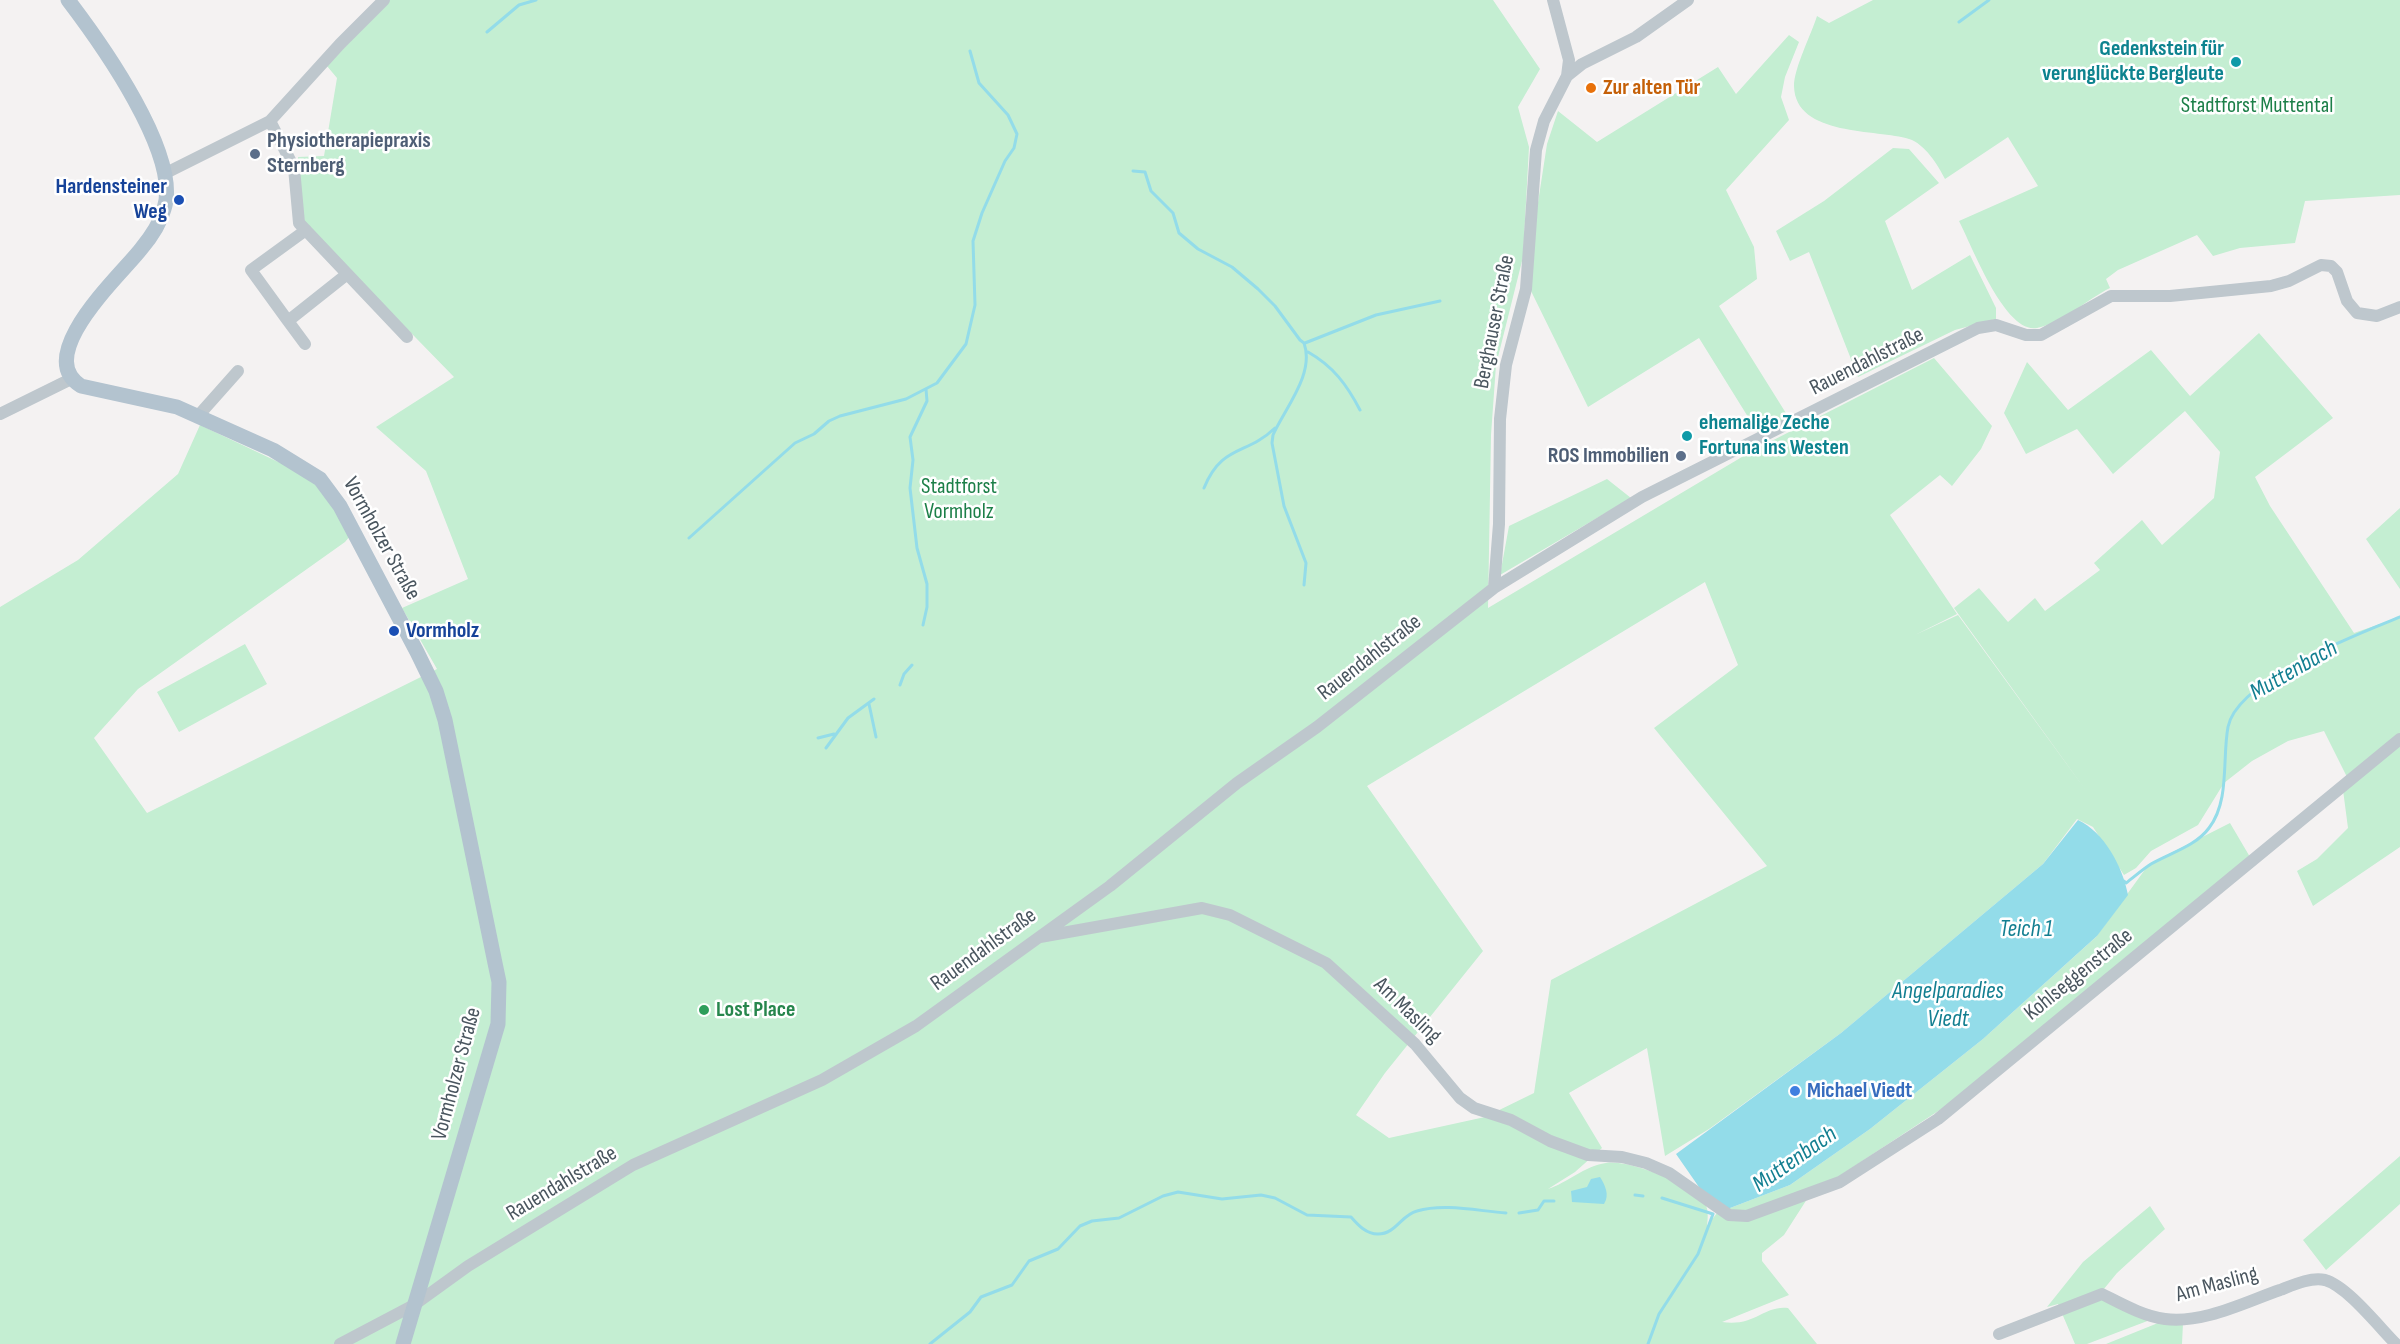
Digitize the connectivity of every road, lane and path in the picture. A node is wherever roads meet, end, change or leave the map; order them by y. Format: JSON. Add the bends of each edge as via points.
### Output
{"nodes":[{"id":1,"x":68,"y":0,"type":"edge"},
{"id":2,"x":384,"y":0,"type":"edge"},
{"id":3,"x":1553,"y":0,"type":"edge"},
{"id":4,"x":1688,"y":0,"type":"edge"},
{"id":5,"x":1567,"y":76,"type":"junction"},
{"id":6,"x":270,"y":121,"type":"junction"},
{"id":7,"x":166,"y":173,"type":"junction"},
{"id":8,"x":306,"y":230,"type":"junction"},
{"id":9,"x":346,"y":275,"type":"junction"},
{"id":10,"x":2400,"y":307,"type":"edge"},
{"id":11,"x":288,"y":321,"type":"junction"},
{"id":12,"x":407,"y":337,"type":"dead end"},
{"id":13,"x":305,"y":344,"type":"dead end"},
{"id":14,"x":238,"y":371,"type":"dead end"},
{"id":15,"x":71,"y":379,"type":"junction"},
{"id":16,"x":0,"y":414,"type":"edge"},
{"id":17,"x":198,"y":416,"type":"junction"},
{"id":18,"x":1494,"y":588,"type":"junction"},
{"id":19,"x":2400,"y":739,"type":"edge"},
{"id":20,"x":1035,"y":938,"type":"junction"},
{"id":21,"x":1729,"y":1215,"type":"joint"},
{"id":22,"x":414,"y":1305,"type":"junction"},
{"id":23,"x":1999,"y":1334,"type":"dead end"},
{"id":24,"x":340,"y":1344,"type":"edge"},
{"id":25,"x":403,"y":1344,"type":"edge"},
{"id":26,"x":2396,"y":1344,"type":"edge"}],
"edges":[{"from":1,"to":7,"type":"main road","via":[[112,61]]},
{"from":2,"to":6,"type":"street"},
{"from":3,"to":5,"type":"street","via":[[1569,60]]},
{"from":4,"to":5,"type":"street","via":[[1636,37],[1582,64]]},
{"from":5,"to":18,"type":"street","name":"Berghauser Straße","via":[[1544,121],[1536,150],[1526,289],[1508,356],[1500,419]]},
{"from":6,"to":7,"type":"street"},
{"from":6,"to":8,"type":"street","via":[[294,168],[296,217]]},
{"from":7,"to":15,"type":"main road","via":[[168,193],[156,229],[86,314],[70,341],[66,360]]},
{"from":8,"to":9,"type":"street"},
{"from":8,"to":11,"type":"street","via":[[251,270]]},
{"from":9,"to":11,"type":"street"},
{"from":9,"to":12,"type":"street"},
{"from":10,"to":18,"type":"street","name":"Rauendahlstraße","via":[[2377,316],[2357,313],[2347,301],[2337,272],[2331,266],[2321,265],[2271,286],[2169,296],[2110,296],[2041,335],[2026,335],[1996,325],[1978,328],[1642,497]]},
{"from":11,"to":13,"type":"street"},
{"from":14,"to":17,"type":"street"},
{"from":15,"to":16,"type":"street"},
{"from":15,"to":17,"type":"main road","name":"Vormholzer Straße","via":[[81,386]]},
{"from":17,"to":22,"type":"main road","name":"Vormholzer Straße","via":[[298,463],[327,486],[422,660],[444,720],[495,963],[498,1024]]},
{"from":18,"to":20,"type":"street","name":"Rauendahlstraße","via":[[1317,727],[1237,783],[1110,886]]},
{"from":19,"to":21,"type":"street","name":"Kohlseggenstraße","via":[[1938,1119],[1840,1182],[1747,1216]]},
{"from":20,"to":21,"type":"street","name":"Am Masling","via":[[1202,908],[1230,915],[1326,963],[1415,1044],[1460,1098],[1474,1108],[1511,1120],[1588,1155],[1646,1162],[1669,1173]]},
{"from":20,"to":22,"type":"street","name":"Rauendahlstraße","via":[[916,1026],[866,1056],[822,1080],[633,1165],[468,1266]]},
{"from":22,"to":24,"type":"street","name":"Rauendahlstraße"},
{"from":22,"to":25,"type":"main road","name":"Vormholzer Straße"},
{"from":23,"to":26,"type":"street","name":"Am Masling","via":[[2102,1294],[2139,1312],[2182,1319],[2297,1284],[2324,1280],[2339,1287]]}]}
